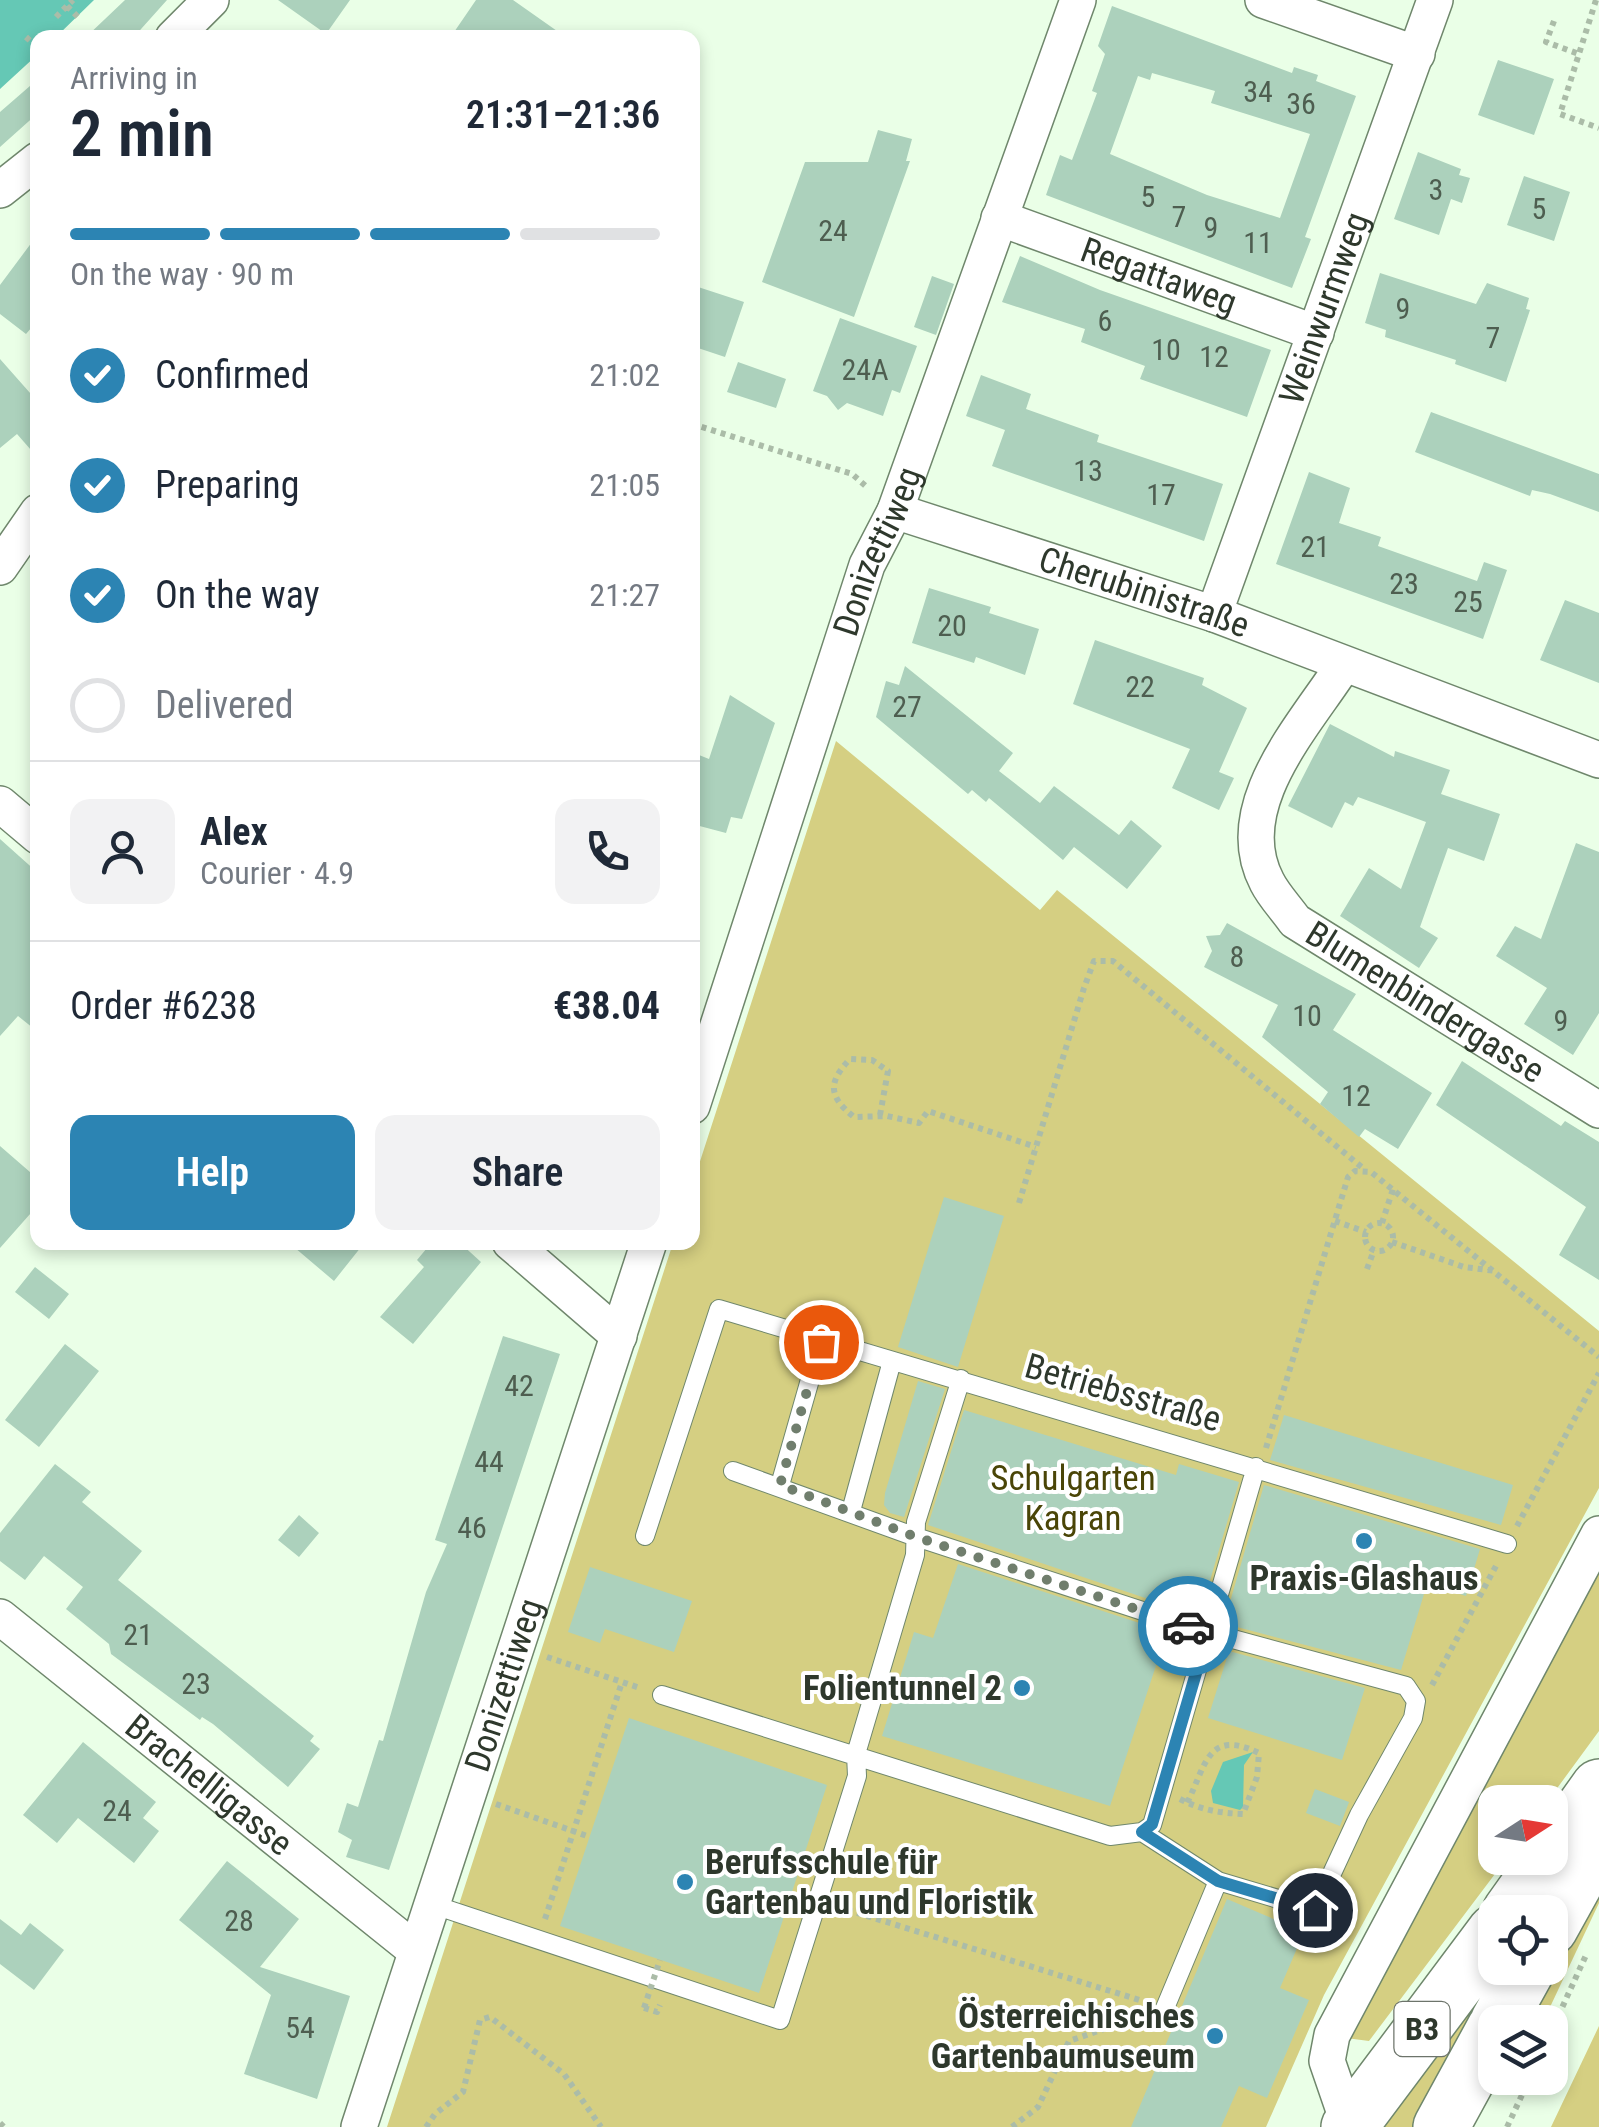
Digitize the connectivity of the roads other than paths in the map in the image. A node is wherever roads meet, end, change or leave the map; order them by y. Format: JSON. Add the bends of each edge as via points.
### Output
{"nodes":[{"id":1,"x":211,"y":0,"type":"edge"},
{"id":2,"x":1078,"y":0,"type":"edge"},
{"id":3,"x":1263,"y":0,"type":"edge"},
{"id":4,"x":1435,"y":0,"type":"edge"},
{"id":5,"x":181,"y":30,"type":"edge"},
{"id":6,"x":1417,"y":54,"type":"junction"},
{"id":7,"x":30,"y":166,"type":"edge"},
{"id":8,"x":0,"y":190,"type":"edge"},
{"id":9,"x":999,"y":218,"type":"junction"},
{"id":10,"x":1316,"y":333,"type":"junction"},
{"id":11,"x":894,"y":512,"type":"junction"},
{"id":12,"x":30,"y":524,"type":"edge"},
{"id":13,"x":0,"y":567,"type":"edge"},
{"id":14,"x":1214,"y":614,"type":"junction"},
{"id":15,"x":1344,"y":664,"type":"junction"},
{"id":16,"x":1599,"y":760,"type":"edge"},
{"id":17,"x":0,"y":804,"type":"edge"},
{"id":18,"x":30,"y":829,"type":"edge"},
{"id":19,"x":700,"y":1081,"type":"edge"},
{"id":20,"x":1599,"y":1110,"type":"edge"},
{"id":21,"x":519,"y":1250,"type":"edge"},
{"id":22,"x":646,"y":1250,"type":"edge"},
{"id":23,"x":619,"y":1336,"type":"junction"},
{"id":24,"x":821,"y":1342,"type":"junction"},
{"id":25,"x":892,"y":1361,"type":"junction"},
{"id":26,"x":961,"y":1380,"type":"junction"},
{"id":27,"x":1258,"y":1467,"type":"junction"},
{"id":28,"x":733,"y":1471,"type":"dead end"},
{"id":29,"x":780,"y":1485,"type":"junction"},
{"id":30,"x":851,"y":1511,"type":"junction"},
{"id":31,"x":1599,"y":1534,"type":"edge"},
{"id":32,"x":645,"y":1536,"type":"dead end"},
{"id":33,"x":916,"y":1537,"type":"junction"},
{"id":34,"x":1507,"y":1544,"type":"dead end"},
{"id":35,"x":0,"y":1617,"type":"edge"},
{"id":36,"x":1208,"y":1632,"type":"junction"},
{"id":37,"x":662,"y":1695,"type":"dead end"},
{"id":38,"x":856,"y":1754,"type":"junction"},
{"id":39,"x":1599,"y":1786,"type":"edge"},
{"id":40,"x":1142,"y":1832,"type":"junction"},
{"id":41,"x":1599,"y":1838,"type":"edge"},
{"id":42,"x":1218,"y":1881,"type":"junction"},
{"id":43,"x":1522,"y":1895,"type":"edge"},
{"id":44,"x":431,"y":1904,"type":"junction"},
{"id":45,"x":1570,"y":1937,"type":"edge"},
{"id":46,"x":415,"y":1950,"type":"junction"},
{"id":47,"x":1478,"y":1955,"type":"edge"},
{"id":48,"x":1165,"y":2008,"type":"road end"},
{"id":49,"x":1478,"y":2060,"type":"edge"},
{"id":50,"x":1349,"y":2126,"type":"edge"},
{"id":51,"x":360,"y":2127,"type":"edge"},
{"id":52,"x":1441,"y":2127,"type":"edge"}],
"edges":[{"from":1,"to":5,"type":"street"},
{"from":2,"to":9,"type":"street","name":"Donizettiweg"},
{"from":3,"to":6,"type":"street"},
{"from":4,"to":6,"type":"street","name":"Weinwurmweg"},
{"from":6,"to":10,"type":"street","name":"Weinwurmweg"},
{"from":7,"to":8,"type":"street"},
{"from":9,"to":10,"type":"street","name":"Regattaweg"},
{"from":9,"to":11,"type":"street","name":"Donizettiweg"},
{"from":10,"to":14,"type":"street","name":"Weinwurmweg"},
{"from":11,"to":14,"type":"street","name":"Cherubinistraße"},
{"from":11,"to":19,"type":"street","name":"Donizettiweg","via":[[867,564]]},
{"from":12,"to":13,"type":"street"},
{"from":14,"to":15,"type":"street","name":"Cherubinistraße"},
{"from":15,"to":16,"type":"street","name":"Cherubinistraße"},
{"from":15,"to":20,"type":"street","name":"Blumenbindergasse","via":[[1263,792],[1255,838],[1266,881],[1295,921]]},
{"from":17,"to":18,"type":"street"},
{"from":21,"to":23,"type":"street"},
{"from":22,"to":23,"type":"street","name":"Donizettiweg"},
{"from":23,"to":44,"type":"street","name":"Donizettiweg"},
{"from":24,"to":25,"type":"lane","name":"Betriebsstraße"},
{"from":24,"to":29,"type":"lane"},
{"from":24,"to":32,"type":"lane","name":"Betriebsstraße","via":[[719,1309]]},
{"from":25,"to":26,"type":"lane","name":"Betriebsstraße"},
{"from":25,"to":30,"type":"lane"},
{"from":26,"to":27,"type":"lane","name":"Betriebsstraße"},
{"from":26,"to":33,"type":"lane"},
{"from":27,"to":34,"type":"lane","name":"Betriebsstraße"},
{"from":27,"to":36,"type":"lane"},
{"from":28,"to":29,"type":"lane"},
{"from":29,"to":30,"type":"lane"},
{"from":30,"to":33,"type":"lane"},
{"from":31,"to":50,"type":"street","via":[[1332,2034],[1327,2061]]},
{"from":33,"to":36,"type":"lane"},
{"from":33,"to":38,"type":"lane"},
{"from":35,"to":46,"type":"street","name":"Brachelligasse"},
{"from":36,"to":40,"type":"lane","via":[[1152,1824]]},
{"from":36,"to":42,"type":"lane","via":[[1406,1686],[1416,1701],[1315,1910]]},
{"from":37,"to":38,"type":"lane"},
{"from":38,"to":40,"type":"lane","via":[[1110,1836]]},
{"from":38,"to":44,"type":"lane","via":[[857,1776],[780,2020]]},
{"from":39,"to":43,"type":"main road"},
{"from":40,"to":42,"type":"lane"},
{"from":41,"to":45,"type":"main road"},
{"from":42,"to":48,"type":"lane"},
{"from":44,"to":46,"type":"street","name":"Donizettiweg"},
{"from":46,"to":51,"type":"street","name":"Donizettiweg"},
{"from":47,"to":50,"type":"main road","number":"B3"},
{"from":49,"to":52,"type":"main road","number":"B3"}]}
